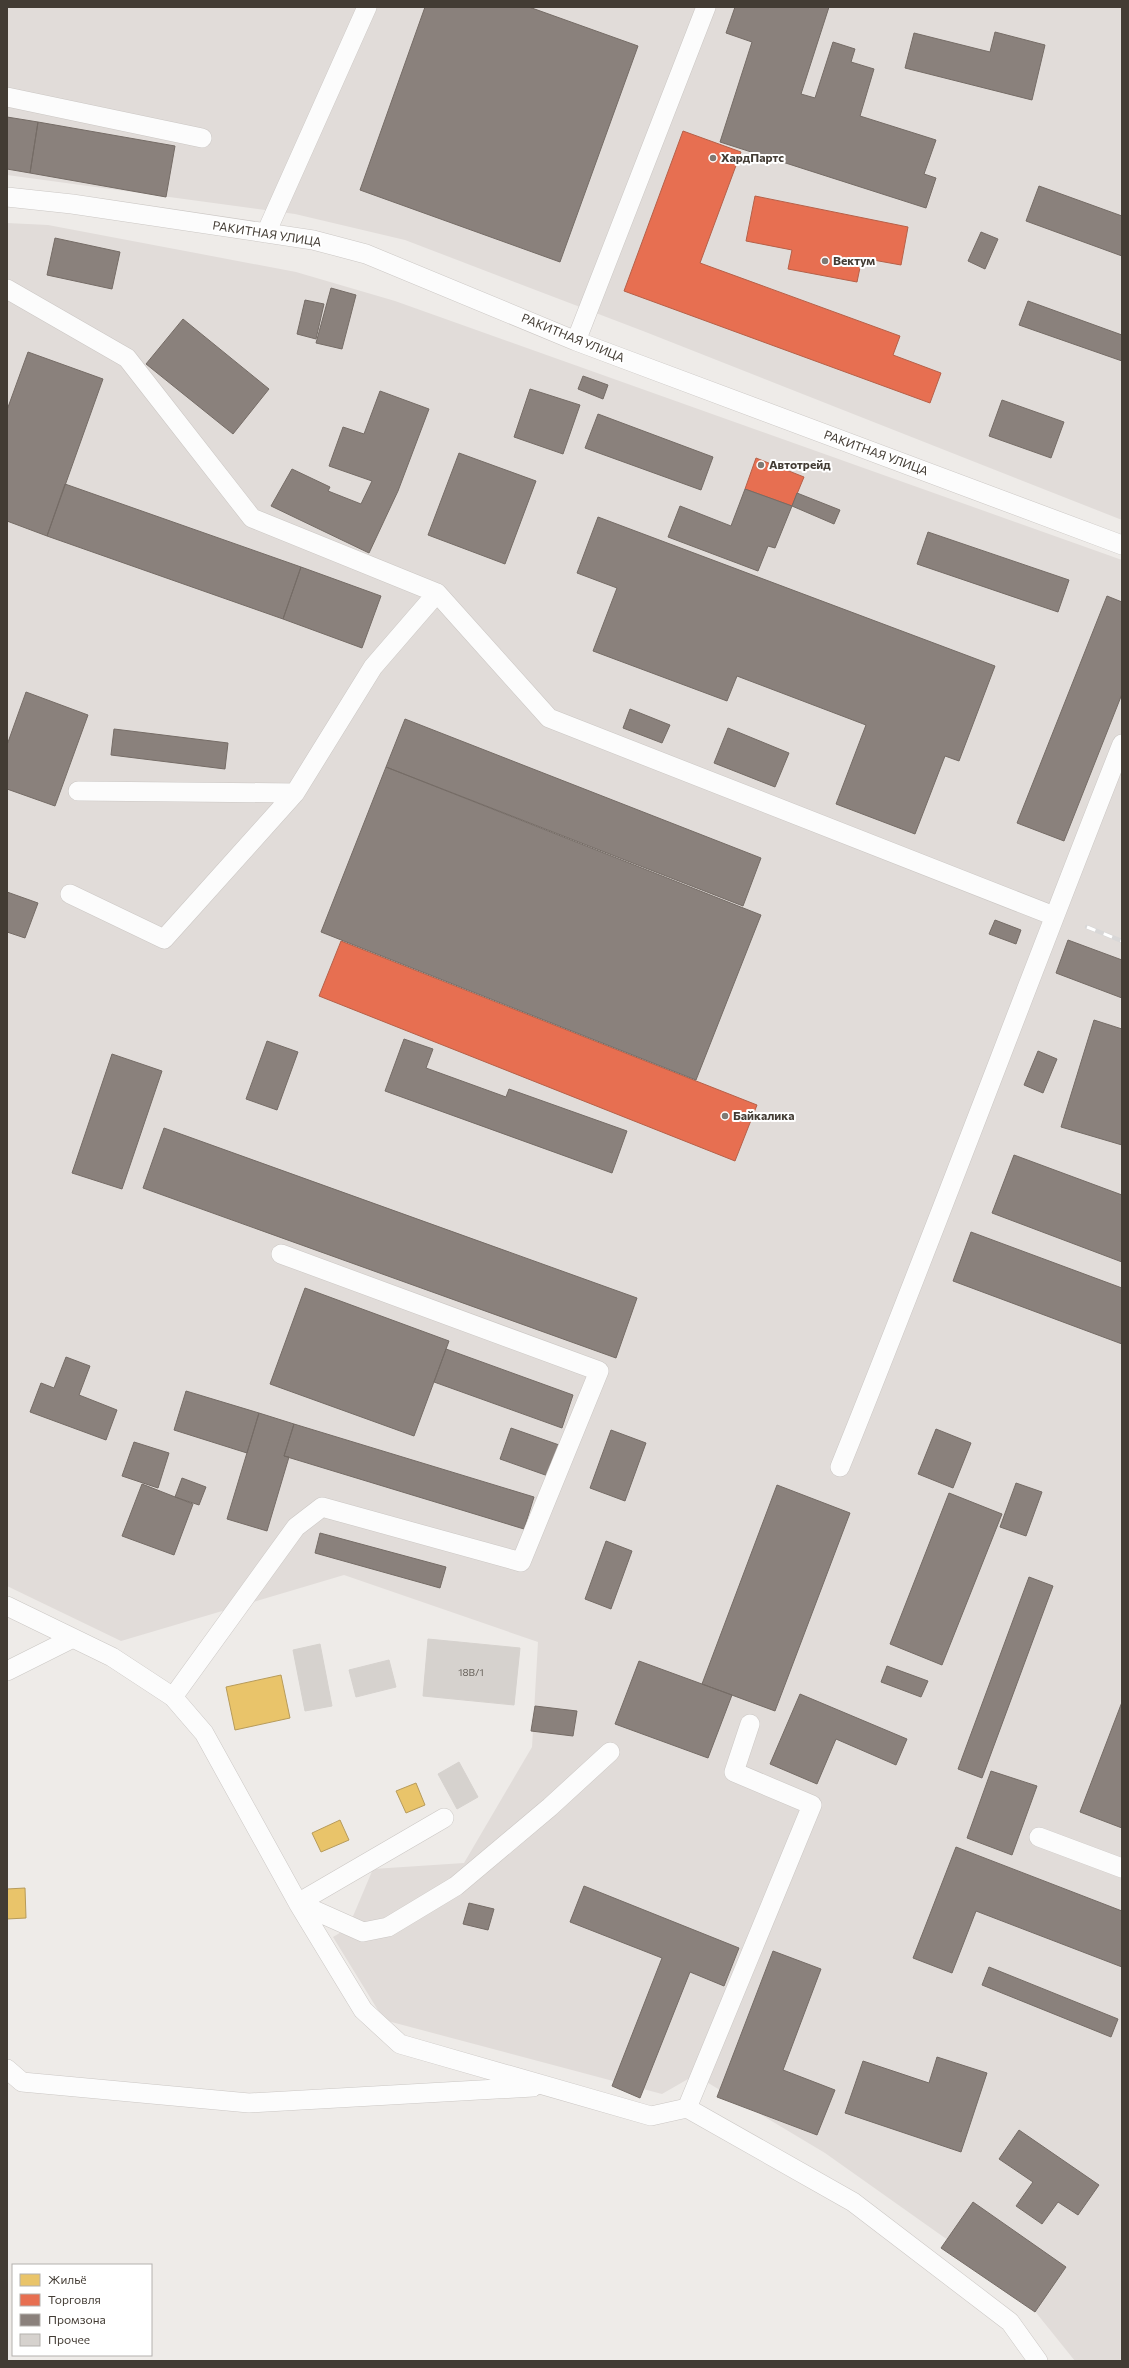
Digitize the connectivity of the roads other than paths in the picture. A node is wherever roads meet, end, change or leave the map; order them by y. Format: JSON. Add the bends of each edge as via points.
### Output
{"nodes":[{"id":1,"x":367,"y":7,"type":"edge"},
{"id":2,"x":706,"y":7,"type":"edge"},
{"id":3,"x":7,"y":97,"type":"edge"},
{"id":4,"x":202,"y":138,"type":"dead end"},
{"id":5,"x":7,"y":197,"type":"edge"},
{"id":6,"x":266,"y":233,"type":"junction"},
{"id":7,"x":7,"y":289,"type":"edge"},
{"id":8,"x":576,"y":341,"type":"junction"},
{"id":9,"x":1122,"y":545,"type":"edge"},
{"id":10,"x":437,"y":593,"type":"junction"},
{"id":11,"x":1122,"y":744,"type":"edge"},
{"id":12,"x":78,"y":791,"type":"dead end"},
{"id":13,"x":295,"y":793,"type":"junction"},
{"id":14,"x":70,"y":894,"type":"dead end"},
{"id":15,"x":1054,"y":916,"type":"junction"},
{"id":16,"x":281,"y":1254,"type":"dead end"},
{"id":17,"x":840,"y":1467,"type":"dead end"},
{"id":18,"x":7,"y":1606,"type":"edge"},
{"id":19,"x":73,"y":1638,"type":"junction"},
{"id":20,"x":7,"y":1671,"type":"edge"},
{"id":21,"x":173,"y":1697,"type":"junction"},
{"id":22,"x":750,"y":1724,"type":"dead end"},
{"id":23,"x":610,"y":1752,"type":"dead end"},
{"id":24,"x":444,"y":1818,"type":"dead end"},
{"id":25,"x":1039,"y":1837,"type":"dead end"},
{"id":26,"x":1122,"y":1868,"type":"edge"},
{"id":27,"x":298,"y":1903,"type":"junction"},
{"id":28,"x":7,"y":2069,"type":"edge"},
{"id":29,"x":547,"y":2086,"type":"junction"},
{"id":30,"x":687,"y":2108,"type":"junction"},
{"id":31,"x":1038,"y":2361,"type":"edge"}],
"edges":[{"from":1,"to":6,"type":"street"},
{"from":2,"to":8,"type":"street"},
{"from":3,"to":4,"type":"street"},
{"from":5,"to":6,"type":"street","name":"РАКИТНАЯ УЛИЦА","via":[[72,204]]},
{"from":6,"to":8,"type":"street","name":"РАКИТНАЯ УЛИЦА","via":[[314,240],[366,254]]},
{"from":7,"to":10,"type":"street","via":[[127,358],[252,518]]},
{"from":8,"to":9,"type":"street","name":"РАКИТНАЯ УЛИЦА"},
{"from":10,"to":13,"type":"street","via":[[374,666]]},
{"from":10,"to":15,"type":"street","via":[[549,718]]},
{"from":11,"to":15,"type":"street"},
{"from":12,"to":13,"type":"street"},
{"from":13,"to":14,"type":"street","via":[[164,939]]},
{"from":15,"to":17,"type":"street","via":[[909,1298]]},
{"from":16,"to":21,"type":"street","via":[[599,1370],[521,1562],[322,1506],[296,1527]]},
{"from":18,"to":19,"type":"street"},
{"from":19,"to":20,"type":"street"},
{"from":19,"to":21,"type":"street","via":[[112,1657]]},
{"from":21,"to":27,"type":"street","via":[[204,1732]]},
{"from":22,"to":30,"type":"street","via":[[734,1772],[812,1805]]},
{"from":23,"to":27,"type":"street","via":[[550,1807],[456,1886],[388,1927],[363,1932]]},
{"from":24,"to":27,"type":"street"},
{"from":25,"to":26,"type":"street"},
{"from":27,"to":29,"type":"street","via":[[363,2010],[400,2044]]},
{"from":28,"to":29,"type":"street","via":[[22,2082],[249,2104]]},
{"from":29,"to":30,"type":"street","via":[[651,2116]]},
{"from":30,"to":31,"type":"street","via":[[853,2202],[1010,2322]]}]}
